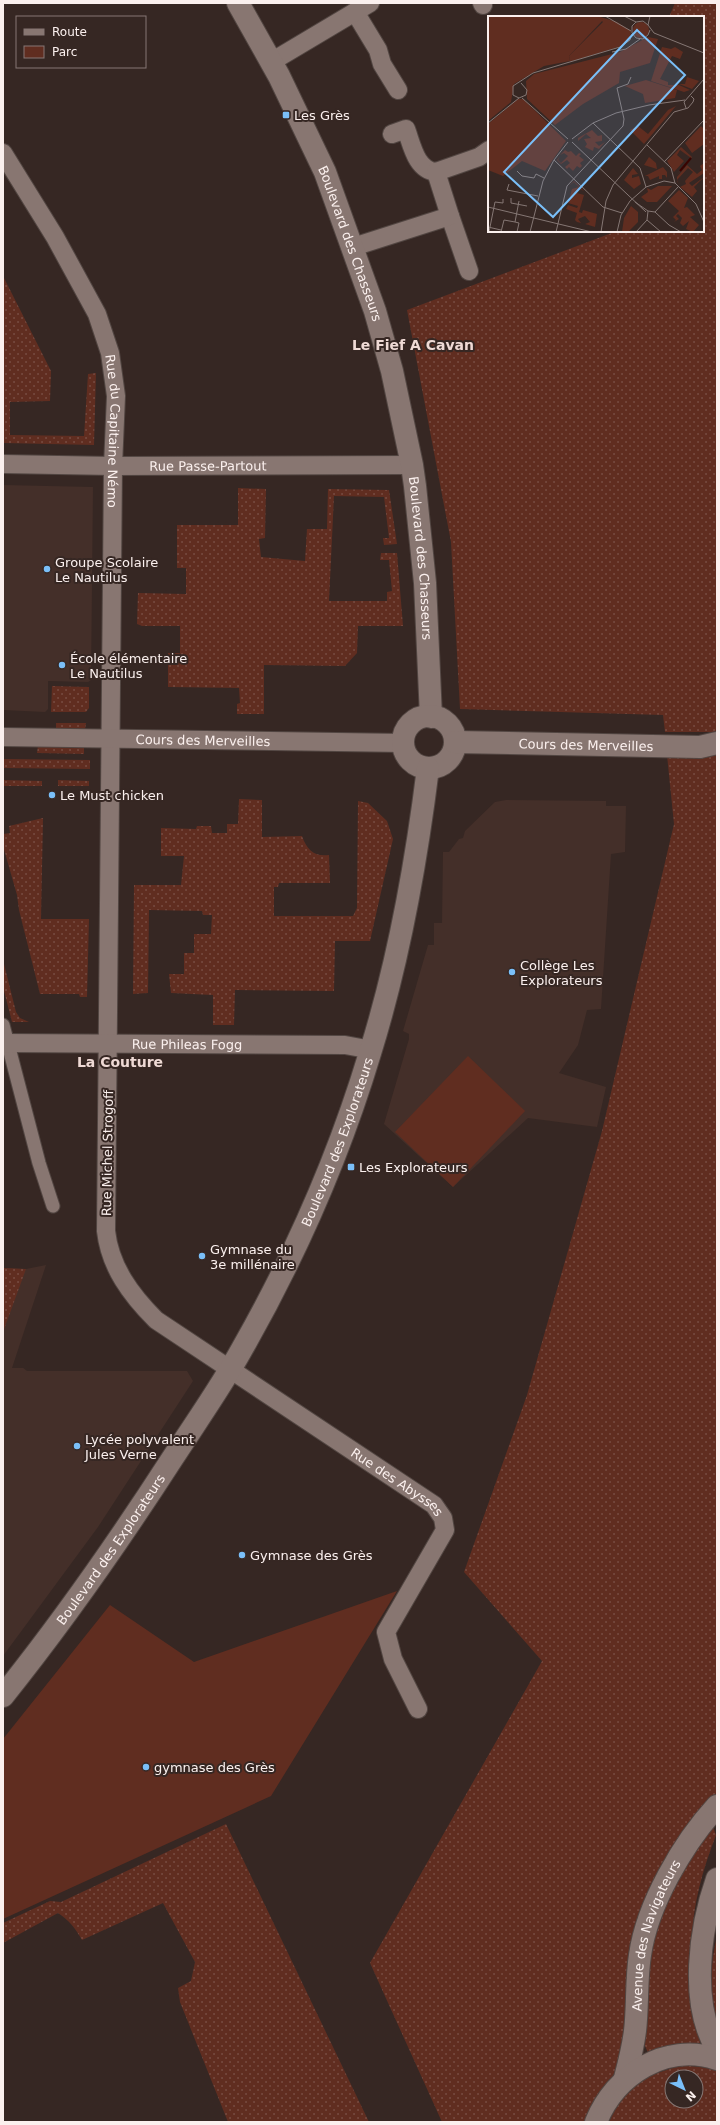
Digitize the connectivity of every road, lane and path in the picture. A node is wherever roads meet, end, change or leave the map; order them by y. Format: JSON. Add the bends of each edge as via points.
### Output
{"nodes":[{"id":1,"x":238,"y":3,"type":"edge"},
{"id":2,"x":362,"y":7,"type":"edge"},
{"id":3,"x":271,"y":62,"type":"junction"},
{"id":4,"x":398,"y":90,"type":"dead end"},
{"id":5,"x":392,"y":134,"type":"dead end"},
{"id":6,"x":488,"y":151,"type":"edge"},
{"id":7,"x":3,"y":153,"type":"edge"},
{"id":8,"x":436,"y":172,"type":"junction"},
{"id":9,"x":450,"y":216,"type":"junction"},
{"id":10,"x":353,"y":247,"type":"junction"},
{"id":11,"x":469,"y":271,"type":"dead end"},
{"id":12,"x":3,"y":464,"type":"edge"},
{"id":13,"x":412,"y":465,"type":"junction"},
{"id":14,"x":113,"y":466,"type":"junction"},
{"id":15,"x":431,"y":717,"type":"junction"},
{"id":16,"x":3,"y":736,"type":"edge"},
{"id":17,"x":111,"y":737,"type":"junction"},
{"id":18,"x":454,"y":742,"type":"junction"},
{"id":19,"x":403,"y":743,"type":"junction"},
{"id":20,"x":717,"y":743,"type":"edge"},
{"id":21,"x":428,"y":768,"type":"junction"},
{"id":22,"x":3,"y":1024,"type":"edge"},
{"id":23,"x":5,"y":1043,"type":"edge"},
{"id":24,"x":108,"y":1043,"type":"junction"},
{"id":25,"x":372,"y":1050,"type":"junction"},
{"id":26,"x":53,"y":1206,"type":"dead end"},
{"id":27,"x":231,"y":1368,"type":"junction"},
{"id":28,"x":3,"y":1696,"type":"edge"},
{"id":29,"x":418,"y":1709,"type":"dead end"},
{"id":30,"x":717,"y":1806,"type":"edge"},
{"id":31,"x":717,"y":1879,"type":"edge"},
{"id":32,"x":717,"y":2049,"type":"edge"},
{"id":33,"x":717,"y":2059,"type":"edge"},
{"id":34,"x":625,"y":2078,"type":"junction"},
{"id":35,"x":596,"y":2122,"type":"edge"}],
"edges":[{"from":1,"to":3,"type":"street","name":"Boulevard des Chasseurs"},
{"from":2,"to":3,"type":"street"},
{"from":2,"to":4,"type":"street","via":[[382,64]]},
{"from":3,"to":10,"type":"street","name":"Boulevard des Chasseurs","via":[[325,172]]},
{"from":5,"to":8,"type":"street","via":[[406,129],[419,163],[430,172]]},
{"from":6,"to":8,"type":"street","via":[[479,158]]},
{"from":7,"to":14,"type":"street","name":"Rue du Capitaine Némo","via":[[55,237],[97,314],[110,353],[116,396]]},
{"from":8,"to":9,"type":"street"},
{"from":9,"to":10,"type":"street"},
{"from":9,"to":11,"type":"street"},
{"from":10,"to":13,"type":"street","name":"Boulevard des Chasseurs","via":[[388,356]]},
{"from":12,"to":14,"type":"street","name":"Rue Passe-Partout"},
{"from":13,"to":14,"type":"street","name":"Rue Passe-Partout"},
{"from":13,"to":15,"type":"street","name":"Boulevard des Chasseurs","via":[[425,583]]},
{"from":14,"to":17,"type":"street","name":"Rue du Capitaine Némo"},
{"from":15,"to":18,"type":"street","via":[[442,720],[449,726]]},
{"from":15,"to":19,"type":"street","via":[[418,719],[410,724]]},
{"from":16,"to":17,"type":"street","name":"Cours des Merveilles"},
{"from":17,"to":19,"type":"street","name":"Cours des Merveilles"},
{"from":17,"to":24,"type":"street","name":"Rue Michel Strogoff"},
{"from":18,"to":20,"type":"street","name":"Cours des Merveilles","via":[[700,747]]},
{"from":18,"to":21,"type":"street","via":[[454,750],[448,759],[439,766]]},
{"from":19,"to":21,"type":"street","via":[[405,753],[411,761]]},
{"from":21,"to":25,"type":"street","name":"Boulevard des Explorateurs","via":[[409,902]]},
{"from":22,"to":23,"type":"street"},
{"from":23,"to":24,"type":"street","name":"Rue Phileas Fogg"},
{"from":23,"to":26,"type":"street"},
{"from":24,"to":25,"type":"street","name":"Rue Phileas Fogg","via":[[345,1045]]},
{"from":24,"to":27,"type":"street","name":"Rue Michel Strogoff","via":[[106,1231],[110,1251],[119,1273],[144,1308],[166,1327]]},
{"from":25,"to":27,"type":"street","name":"Boulevard des Explorateurs","via":[[337,1149],[298,1242]]},
{"from":27,"to":28,"type":"street","name":"Boulevard des Explorateurs","via":[[121,1538]]},
{"from":27,"to":29,"type":"street","name":"Rue des Abysses","via":[[434,1505],[443,1518],[445,1530],[386,1632],[393,1659]]},
{"from":30,"to":34,"type":"street","name":"Avenue des Navigateurs","via":[[699,1828],[668,1876],[650,1915],[640,1955],[635,2032]]},
{"from":31,"to":32,"type":"street","via":[[704,1924],[701,1997],[706,2027]]},
{"from":33,"to":34,"type":"street","via":[[698,2055],[667,2058],[638,2069]]},
{"from":34,"to":35,"type":"street","via":[[607,2099]]}]}
